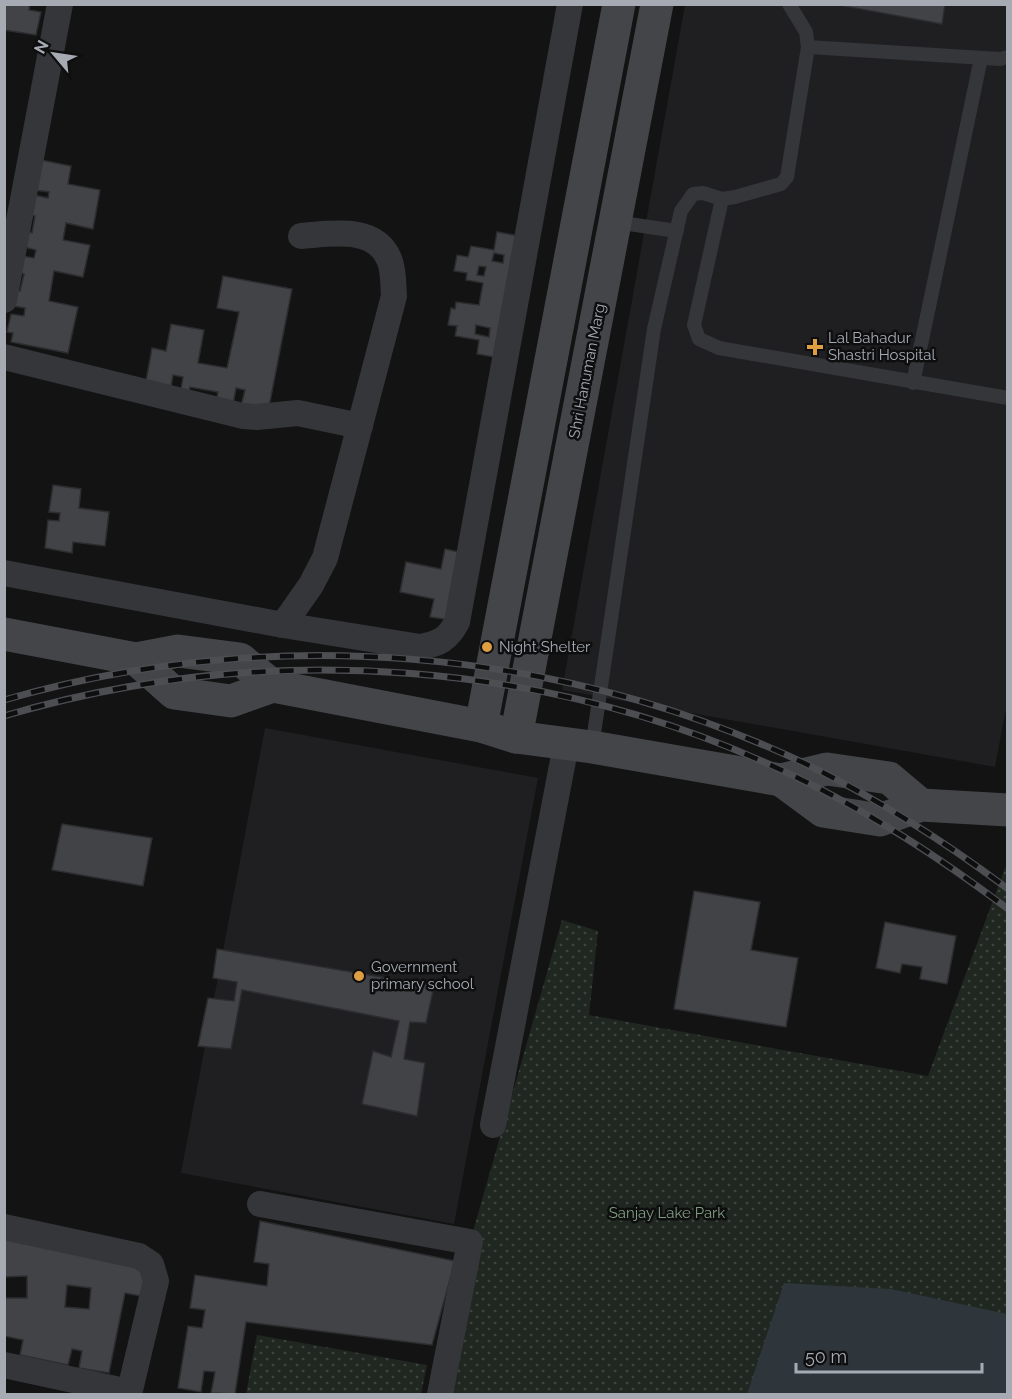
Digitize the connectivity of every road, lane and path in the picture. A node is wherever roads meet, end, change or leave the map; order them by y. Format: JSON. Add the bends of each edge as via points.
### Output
{"nodes":[{"id":1,"x":60,"y":4,"type":"edge"},
{"id":2,"x":570,"y":4,"type":"edge"},
{"id":3,"x":619,"y":4,"type":"edge"},
{"id":4,"x":657,"y":4,"type":"edge"},
{"id":5,"x":789,"y":4,"type":"edge"},
{"id":6,"x":808,"y":46,"type":"junction"},
{"id":7,"x":1008,"y":57,"type":"edge"},
{"id":8,"x":981,"y":58,"type":"junction"},
{"id":9,"x":722,"y":198,"type":"junction"},
{"id":10,"x":615,"y":222,"type":"junction"},
{"id":11,"x":677,"y":231,"type":"junction"},
{"id":12,"x":301,"y":236,"type":"dead end"},
{"id":13,"x":9,"y":252,"type":"edge"},
{"id":14,"x":4,"y":300,"type":"edge"},
{"id":15,"x":4,"y":357,"type":"edge"},
{"id":16,"x":914,"y":383,"type":"junction"},
{"id":17,"x":1008,"y":398,"type":"edge"},
{"id":18,"x":360,"y":426,"type":"junction"},
{"id":19,"x":4,"y":573,"type":"edge"},
{"id":20,"x":284,"y":625,"type":"junction"},
{"id":21,"x":4,"y":634,"type":"edge"},
{"id":22,"x":136,"y":659,"type":"junction"},
{"id":23,"x":273,"y":686,"type":"junction"},
{"id":24,"x":481,"y":726,"type":"junction"},
{"id":25,"x":516,"y":737,"type":"junction"},
{"id":26,"x":579,"y":746,"type":"junction"},
{"id":27,"x":781,"y":780,"type":"junction"},
{"id":28,"x":921,"y":804,"type":"junction"},
{"id":29,"x":1008,"y":810,"type":"edge"},
{"id":30,"x":493,"y":1125,"type":"dead end"},
{"id":31,"x":260,"y":1204,"type":"dead end"},
{"id":32,"x":4,"y":1227,"type":"edge"},
{"id":33,"x":4,"y":1365,"type":"edge"},
{"id":34,"x":129,"y":1393,"type":"edge"},
{"id":35,"x":440,"y":1395,"type":"edge"}],
"edges":[{"from":1,"to":13,"type":"street"},
{"from":2,"to":20,"type":"street","via":[[457,622],[440,643],[420,647]]},
{"from":3,"to":24,"type":"street"},
{"from":4,"to":10,"type":"street","name":"Shri Hanuman Marg"},
{"from":5,"to":6,"type":"lane","via":[[806,32]]},
{"from":6,"to":8,"type":"lane"},
{"from":6,"to":9,"type":"lane","via":[[787,177],[781,184]]},
{"from":7,"to":8,"type":"lane"},
{"from":8,"to":16,"type":"lane"},
{"from":9,"to":11,"type":"lane","via":[[693,194],[681,211]]},
{"from":9,"to":16,"type":"lane","via":[[694,325],[699,339],[719,348]]},
{"from":10,"to":11,"type":"lane"},
{"from":10,"to":25,"type":"street","name":"Shri Hanuman Marg"},
{"from":11,"to":26,"type":"lane","via":[[654,329]]},
{"from":12,"to":18,"type":"street","via":[[342,232],[365,237],[381,246],[389,258],[394,296]]},
{"from":13,"to":14,"type":"street"},
{"from":15,"to":18,"type":"street","via":[[243,416],[298,413]]},
{"from":16,"to":17,"type":"lane"},
{"from":18,"to":20,"type":"street","via":[[325,558]]},
{"from":19,"to":20,"type":"street"},
{"from":21,"to":22,"type":"street"},
{"from":22,"to":23,"type":"street","via":[[178,651],[240,659]]},
{"from":22,"to":23,"type":"street","via":[[174,693],[231,701]]},
{"from":23,"to":24,"type":"street"},
{"from":24,"to":25,"type":"street"},
{"from":25,"to":26,"type":"street"},
{"from":26,"to":27,"type":"street"},
{"from":26,"to":30,"type":"street"},
{"from":27,"to":28,"type":"street","via":[[827,769],[889,778]]},
{"from":27,"to":28,"type":"street","via":[[823,811],[880,820]]},
{"from":28,"to":29,"type":"street"},
{"from":31,"to":35,"type":"street","via":[[470,1242]]},
{"from":32,"to":34,"type":"street","via":[[139,1256],[151,1264],[156,1281]]},
{"from":33,"to":34,"type":"street"}]}
